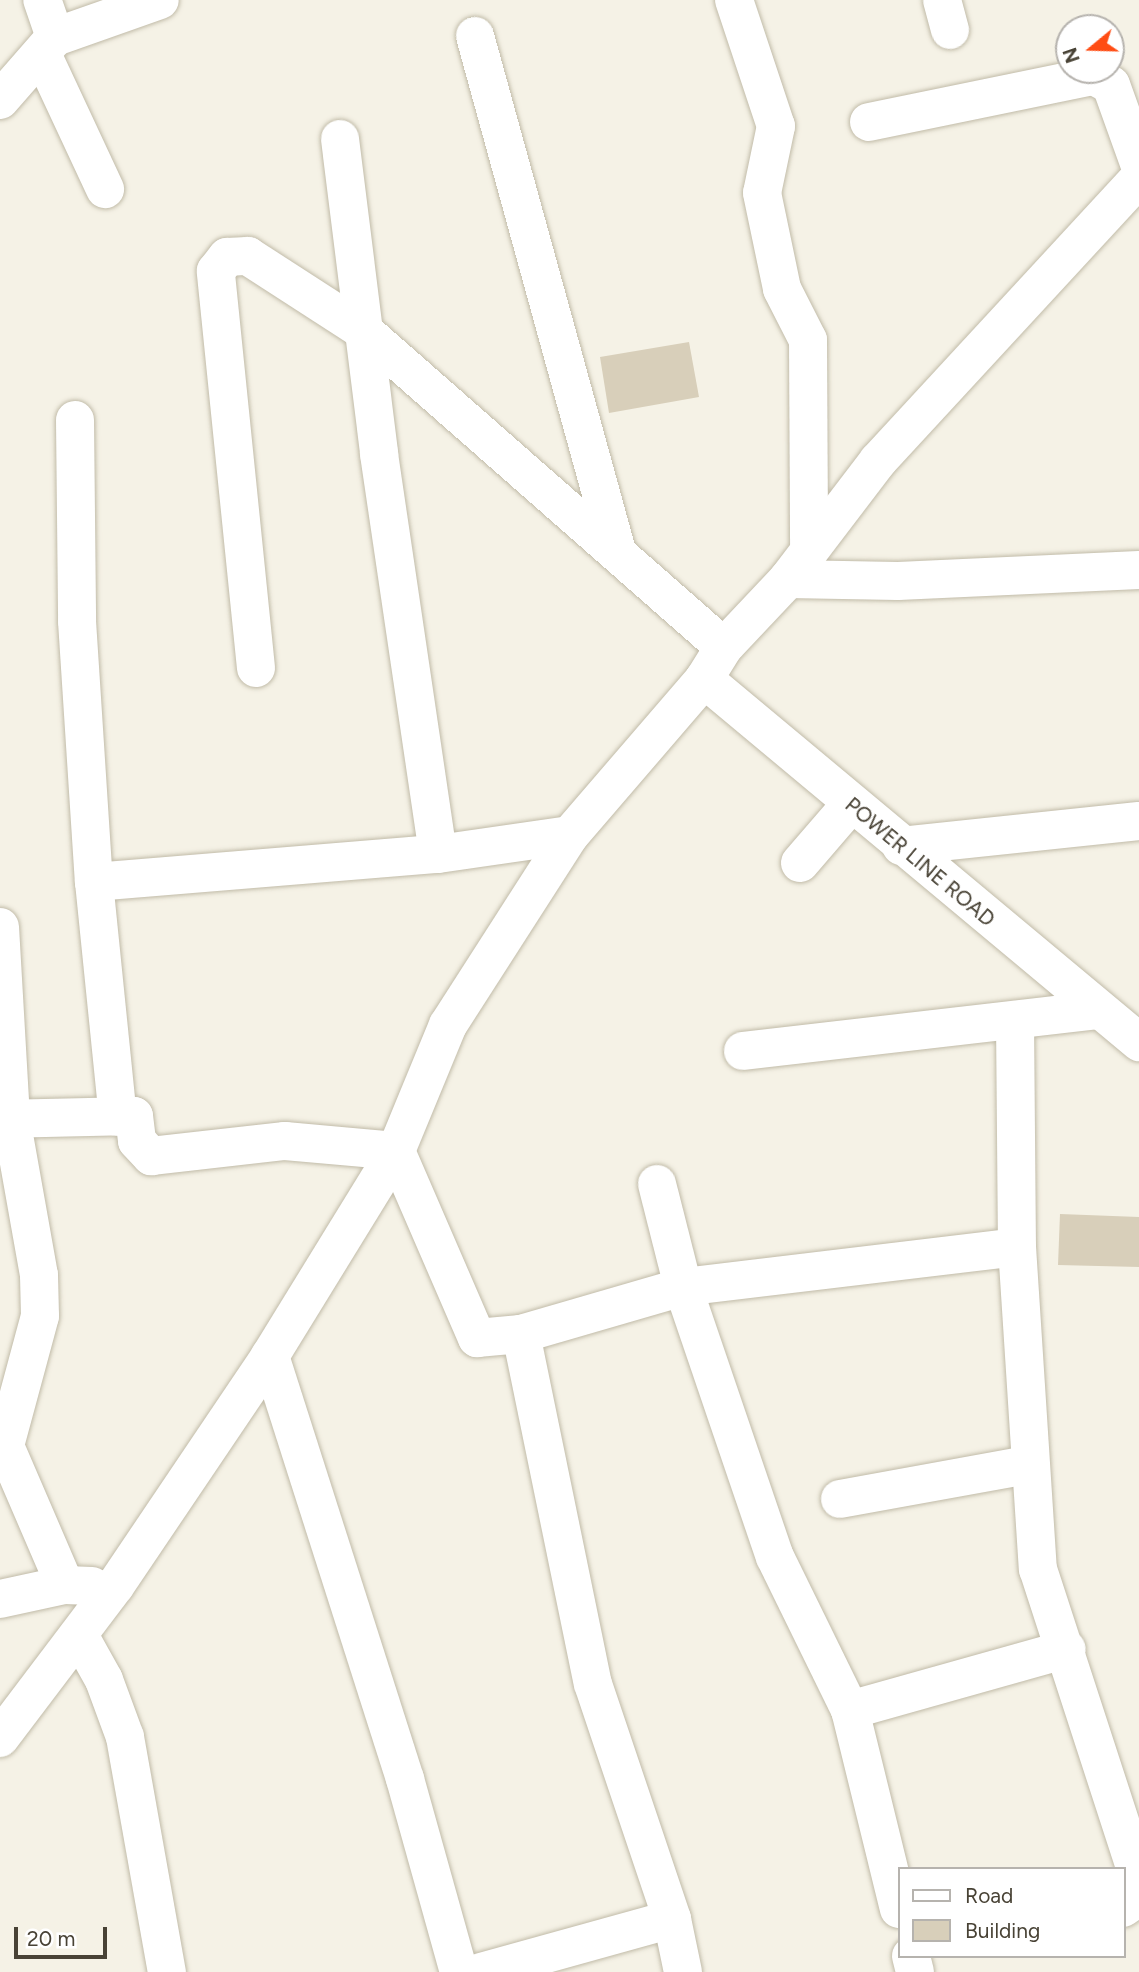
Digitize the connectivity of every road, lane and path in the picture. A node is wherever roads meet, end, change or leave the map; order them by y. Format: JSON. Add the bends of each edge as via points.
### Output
{"nodes":[{"id":1,"x":42,"y":0,"type":"edge"},
{"id":2,"x":160,"y":0,"type":"edge"},
{"id":3,"x":734,"y":0,"type":"edge"},
{"id":4,"x":475,"y":36,"type":"dead end"},
{"id":5,"x":49,"y":47,"type":"junction"},
{"id":6,"x":0,"y":100,"type":"edge"},
{"id":7,"x":869,"y":122,"type":"dead end"},
{"id":8,"x":340,"y":139,"type":"dead end"},
{"id":9,"x":1139,"y":163,"type":"edge"},
{"id":10,"x":1139,"y":177,"type":"edge"},
{"id":11,"x":105,"y":189,"type":"dead end"},
{"id":12,"x":364,"y":331,"type":"junction"},
{"id":13,"x":75,"y":420,"type":"dead end"},
{"id":14,"x":617,"y":548,"type":"junction"},
{"id":15,"x":799,"y":564,"type":"junction"},
{"id":16,"x":1139,"y":570,"type":"edge"},
{"id":17,"x":724,"y":647,"type":"junction"},
{"id":18,"x":256,"y":668,"type":"dead end"},
{"id":19,"x":704,"y":679,"type":"junction"},
{"id":20,"x":851,"y":804,"type":"junction"},
{"id":21,"x":1139,"y":821,"type":"edge"},
{"id":22,"x":569,"y":835,"type":"junction"},
{"id":23,"x":901,"y":846,"type":"junction"},
{"id":24,"x":438,"y":854,"type":"junction"},
{"id":25,"x":800,"y":863,"type":"dead end"},
{"id":26,"x":94,"y":882,"type":"junction"},
{"id":27,"x":0,"y":927,"type":"edge"},
{"id":28,"x":1015,"y":1020,"type":"junction"},
{"id":29,"x":1123,"y":1025,"type":"edge"},
{"id":30,"x":743,"y":1051,"type":"dead end"},
{"id":31,"x":118,"y":1116,"type":"junction"},
{"id":32,"x":6,"y":1119,"type":"edge"},
{"id":33,"x":396,"y":1151,"type":"junction"},
{"id":34,"x":656,"y":1184,"type":"dead end"},
{"id":35,"x":1017,"y":1247,"type":"junction"},
{"id":36,"x":683,"y":1287,"type":"junction"},
{"id":37,"x":521,"y":1334,"type":"junction"},
{"id":38,"x":270,"y":1356,"type":"junction"},
{"id":39,"x":3,"y":1446,"type":"edge"},
{"id":40,"x":1028,"y":1465,"type":"junction"},
{"id":41,"x":840,"y":1499,"type":"dead end"},
{"id":42,"x":65,"y":1586,"type":"junction"},
{"id":43,"x":115,"y":1586,"type":"junction"},
{"id":44,"x":0,"y":1599,"type":"edge"},
{"id":45,"x":79,"y":1635,"type":"junction"},
{"id":46,"x":1067,"y":1649,"type":"junction"},
{"id":47,"x":850,"y":1710,"type":"junction"},
{"id":48,"x":0,"y":1738,"type":"edge"},
{"id":49,"x":1139,"y":1880,"type":"edge"},
{"id":50,"x":898,"y":1905,"type":"edge"},
{"id":51,"x":672,"y":1919,"type":"junction"},
{"id":52,"x":167,"y":1972,"type":"edge"},
{"id":53,"x":462,"y":1972,"type":"edge"},
{"id":54,"x":683,"y":1972,"type":"edge"}],
"edges":[{"from":1,"to":5,"type":"street"},
{"from":2,"to":5,"type":"street"},
{"from":3,"to":15,"type":"street","via":[[776,126],[762,193],[782,289],[808,340]]},
{"from":4,"to":14,"type":"street"},
{"from":5,"to":6,"type":"street"},
{"from":5,"to":11,"type":"street"},
{"from":7,"to":9,"type":"street","via":[[1094,76],[1111,85]]},
{"from":8,"to":12,"type":"street"},
{"from":10,"to":15,"type":"street","via":[[878,461]]},
{"from":12,"to":14,"type":"street"},
{"from":12,"to":18,"type":"street","via":[[248,256],[227,257],[216,271]]},
{"from":12,"to":24,"type":"street"},
{"from":13,"to":26,"type":"street","via":[[76,621]]},
{"from":14,"to":17,"type":"street"},
{"from":15,"to":16,"type":"street","via":[[898,581]]},
{"from":15,"to":17,"type":"street"},
{"from":17,"to":19,"type":"street"},
{"from":19,"to":20,"type":"street","name":"POWER LINE ROAD"},
{"from":19,"to":22,"type":"street"},
{"from":20,"to":23,"type":"street","name":"POWER LINE ROAD"},
{"from":20,"to":25,"type":"street"},
{"from":21,"to":23,"type":"street"},
{"from":22,"to":24,"type":"street"},
{"from":22,"to":33,"type":"street","via":[[448,1025]]},
{"from":23,"to":29,"type":"street","name":"POWER LINE ROAD"},
{"from":24,"to":26,"type":"street"},
{"from":26,"to":31,"type":"street"},
{"from":27,"to":32,"type":"street"},
{"from":28,"to":29,"type":"street"},
{"from":28,"to":30,"type":"street"},
{"from":28,"to":35,"type":"street"},
{"from":31,"to":32,"type":"street"},
{"from":31,"to":33,"type":"street","via":[[134,1116],[137,1141],[151,1156],[285,1141]]},
{"from":32,"to":39,"type":"street","via":[[39,1275],[40,1316]]},
{"from":33,"to":37,"type":"street","via":[[477,1338]]},
{"from":33,"to":38,"type":"street"},
{"from":34,"to":36,"type":"street"},
{"from":35,"to":36,"type":"street"},
{"from":35,"to":40,"type":"street"},
{"from":36,"to":37,"type":"street"},
{"from":36,"to":47,"type":"street","via":[[775,1557]]},
{"from":37,"to":51,"type":"street","via":[[593,1684]]},
{"from":38,"to":43,"type":"street"},
{"from":38,"to":53,"type":"street"},
{"from":39,"to":42,"type":"street"},
{"from":40,"to":41,"type":"street"},
{"from":40,"to":46,"type":"street","via":[[1038,1569]]},
{"from":42,"to":43,"type":"street"},
{"from":42,"to":44,"type":"street"},
{"from":43,"to":45,"type":"street"},
{"from":45,"to":48,"type":"street"},
{"from":45,"to":52,"type":"street","via":[[104,1680],[125,1737]]},
{"from":46,"to":47,"type":"street"},
{"from":46,"to":49,"type":"street"},
{"from":47,"to":50,"type":"street"},
{"from":51,"to":53,"type":"street"},
{"from":51,"to":54,"type":"street"}]}
